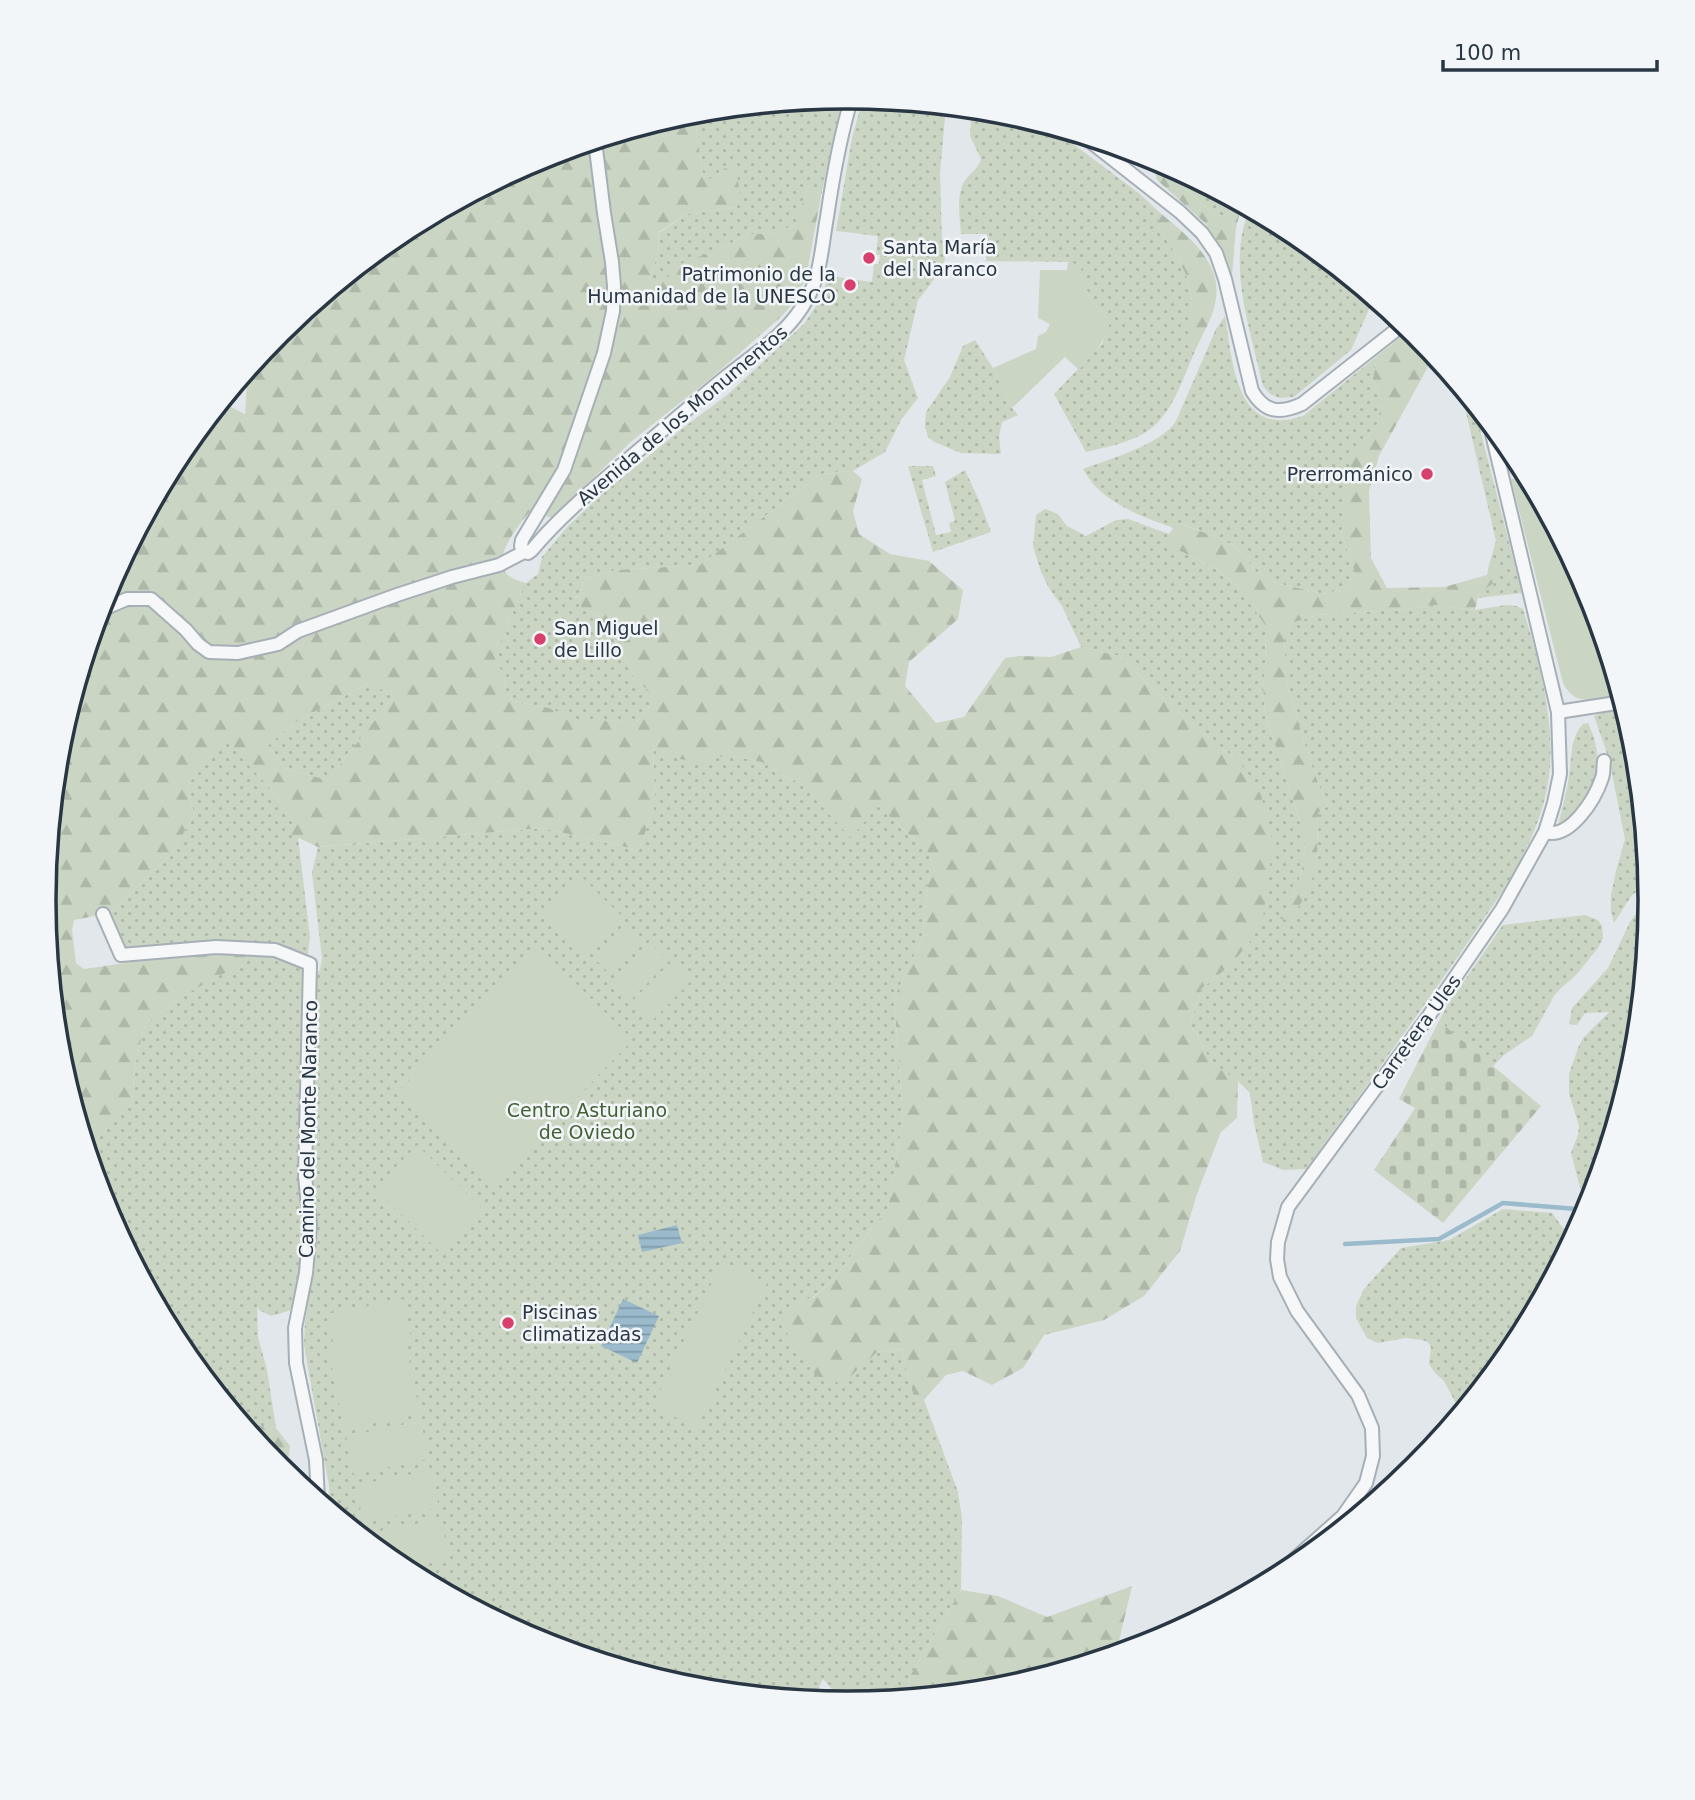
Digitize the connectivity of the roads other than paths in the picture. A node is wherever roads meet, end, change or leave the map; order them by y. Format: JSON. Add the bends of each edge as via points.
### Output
{"nodes":[{"id":1,"x":849,"y":109,"type":"edge"},
{"id":2,"x":597,"y":150,"type":"edge"},
{"id":3,"x":1103,"y":151,"type":"edge"},
{"id":4,"x":1396,"y":330,"type":"edge"},
{"id":5,"x":1495,"y":445,"type":"edge"},
{"id":6,"x":524,"y":552,"type":"junction"},
{"id":7,"x":113,"y":605,"type":"edge"},
{"id":8,"x":1614,"y":703,"type":"edge"},
{"id":9,"x":1558,"y":712,"type":"junction"},
{"id":10,"x":1604,"y":761,"type":"dead end"},
{"id":11,"x":1545,"y":832,"type":"junction"},
{"id":12,"x":103,"y":914,"type":"dead end"},
{"id":13,"x":317,"y":1487,"type":"edge"},
{"id":14,"x":1336,"y":1522,"type":"edge"}],
"edges":[{"from":1,"to":6,"type":"street","name":"Avenida de los Monumentos","via":[[816,277],[800,312],[772,341],[599,484],[532,550]]},
{"from":2,"to":6,"type":"street","via":[[612,262],[613,311],[604,353],[564,470],[522,540]]},
{"from":3,"to":4,"type":"street","via":[[1180,212],[1216,253],[1258,402],[1279,411],[1302,404]]},
{"from":5,"to":9,"type":"street","name":"Carretera Ules"},
{"from":6,"to":7,"type":"street","name":"Avenida de los Monumentos","via":[[499,565],[298,631],[278,644],[238,653],[209,652],[150,599],[128,599]]},
{"from":8,"to":9,"type":"street"},
{"from":9,"to":11,"type":"street","name":"Carretera Ules","via":[[1560,774]]},
{"from":10,"to":11,"type":"street","via":[[1603,776],[1579,819],[1562,832]]},
{"from":11,"to":14,"type":"street","name":"Carretera Ules","via":[[1502,909],[1289,1207],[1282,1224],[1280,1277],[1297,1311],[1358,1395],[1372,1428],[1373,1456],[1366,1483]]},
{"from":12,"to":13,"type":"street","name":"Camino del Monte Naranco","via":[[121,955],[216,947],[275,950],[310,964],[305,1176],[310,1225],[295,1328],[296,1363]]}]}
